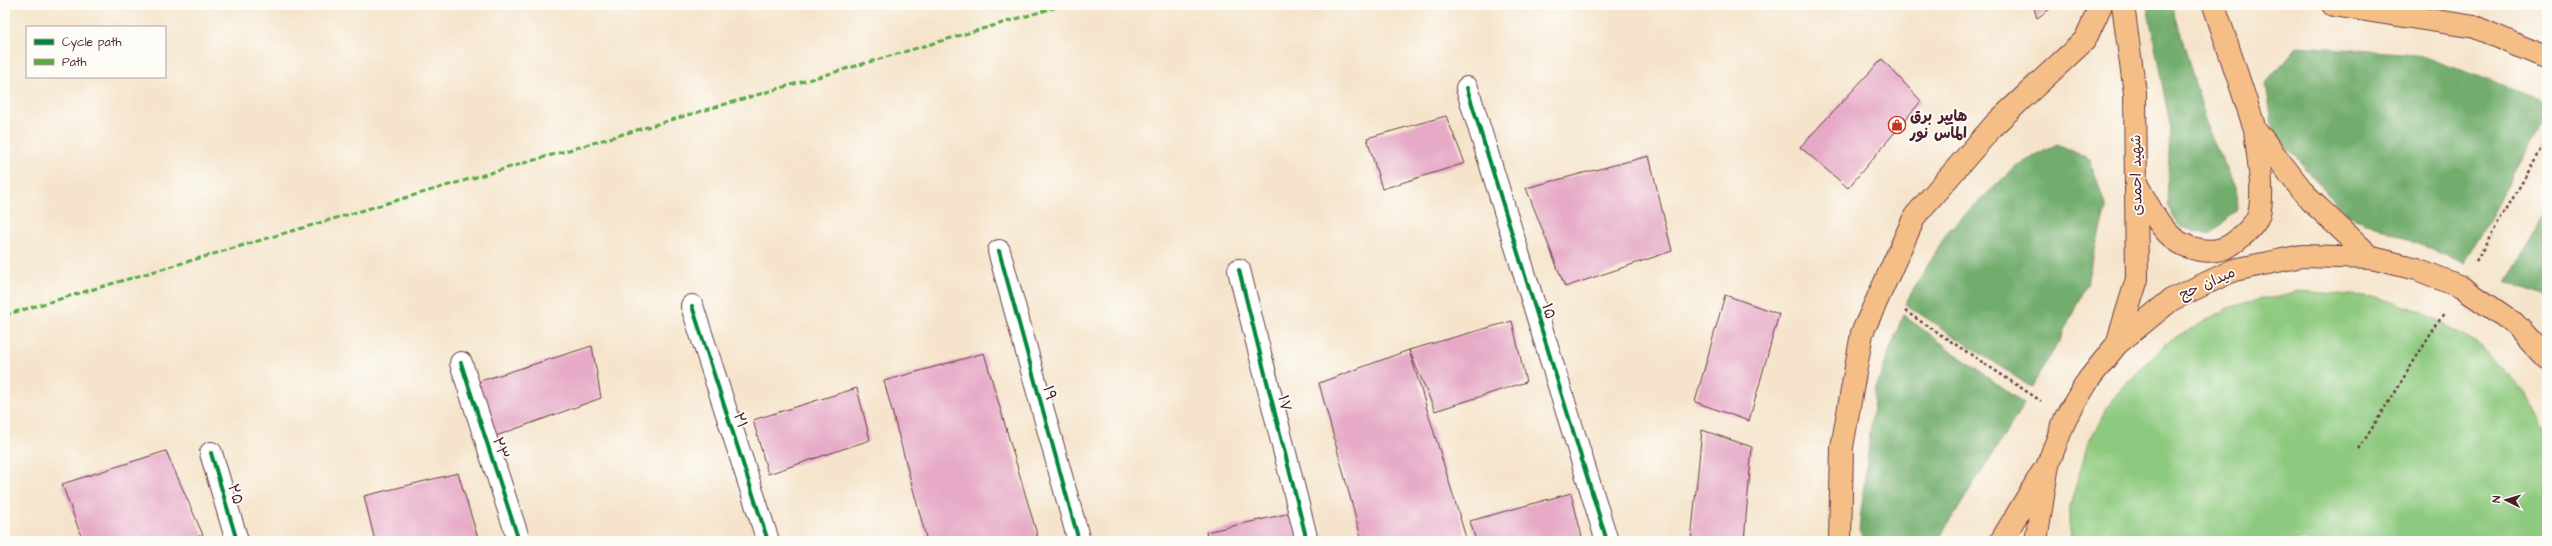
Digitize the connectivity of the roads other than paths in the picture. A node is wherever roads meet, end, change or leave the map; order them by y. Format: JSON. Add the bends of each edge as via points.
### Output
{"nodes":[{"id":1,"x":2101,"y":5,"type":"edge"},
{"id":2,"x":2123,"y":5,"type":"edge"},
{"id":3,"x":2214,"y":5,"type":"edge"},
{"id":4,"x":2333,"y":5,"type":"edge"},
{"id":5,"x":2547,"y":58,"type":"edge"},
{"id":6,"x":1467,"y":88,"type":"dead end"},
{"id":7,"x":2255,"y":129,"type":"junction"},
{"id":8,"x":2137,"y":185,"type":"junction"},
{"id":9,"x":999,"y":251,"type":"dead end"},
{"id":10,"x":2372,"y":258,"type":"junction"},
{"id":11,"x":1240,"y":270,"type":"dead end"},
{"id":12,"x":692,"y":306,"type":"dead end"},
{"id":13,"x":2514,"y":323,"type":"junction"},
{"id":14,"x":2547,"y":336,"type":"edge"},
{"id":15,"x":2117,"y":344,"type":"junction"},
{"id":16,"x":2547,"y":358,"type":"edge"},
{"id":17,"x":461,"y":363,"type":"dead end"},
{"id":18,"x":211,"y":453,"type":"dead end"},
{"id":19,"x":2048,"y":464,"type":"junction"},
{"id":20,"x":237,"y":541,"type":"edge"},
{"id":21,"x":519,"y":541,"type":"edge"},
{"id":22,"x":768,"y":541,"type":"edge"},
{"id":23,"x":1079,"y":541,"type":"edge"},
{"id":24,"x":1307,"y":541,"type":"edge"},
{"id":25,"x":1607,"y":541,"type":"edge"},
{"id":26,"x":1840,"y":541,"type":"edge"},
{"id":27,"x":2001,"y":541,"type":"edge"},
{"id":28,"x":2036,"y":541,"type":"edge"}],
"edges":[{"from":1,"to":26,"type":"main road","via":[[2085,40],[1995,124],[1915,216],[1862,333],[1842,447]]},
{"from":2,"to":8,"type":"main road","name":"شهید احمدی","via":[[2135,93]]},
{"from":3,"to":7,"type":"main road"},
{"from":4,"to":5,"type":"main road","via":[[2475,27]]},
{"from":6,"to":25,"type":"street","name":"۱۵"},
{"from":7,"to":8,"type":"main road","via":[[2261,198],[2259,215],[2248,232],[2220,251],[2204,252],[2186,246],[2164,230]]},
{"from":7,"to":10,"type":"main road","via":[[2308,198]]},
{"from":8,"to":15,"type":"main road","name":"شهید احمدی","via":[[2137,279]]},
{"from":9,"to":23,"type":"street","name":"۱۹"},
{"from":10,"to":13,"type":"main road","name":"میدان حج","via":[[2417,269],[2461,287]]},
{"from":10,"to":15,"type":"main road","name":"میدان حج","via":[[2302,256],[2234,270],[2171,300]]},
{"from":11,"to":24,"type":"street","name":"۱۷"},
{"from":12,"to":22,"type":"street","name":"۲۱"},
{"from":13,"to":14,"type":"main road"},
{"from":13,"to":16,"type":"main road","name":"میدان حج"},
{"from":15,"to":19,"type":"main road","name":"میدان حج","via":[[2089,378],[2066,417]]},
{"from":17,"to":21,"type":"street","name":"۲۳"},
{"from":18,"to":20,"type":"street","name":"۲۵"},
{"from":19,"to":27,"type":"main road"},
{"from":19,"to":28,"type":"main road","name":"میدان حج"}]}
